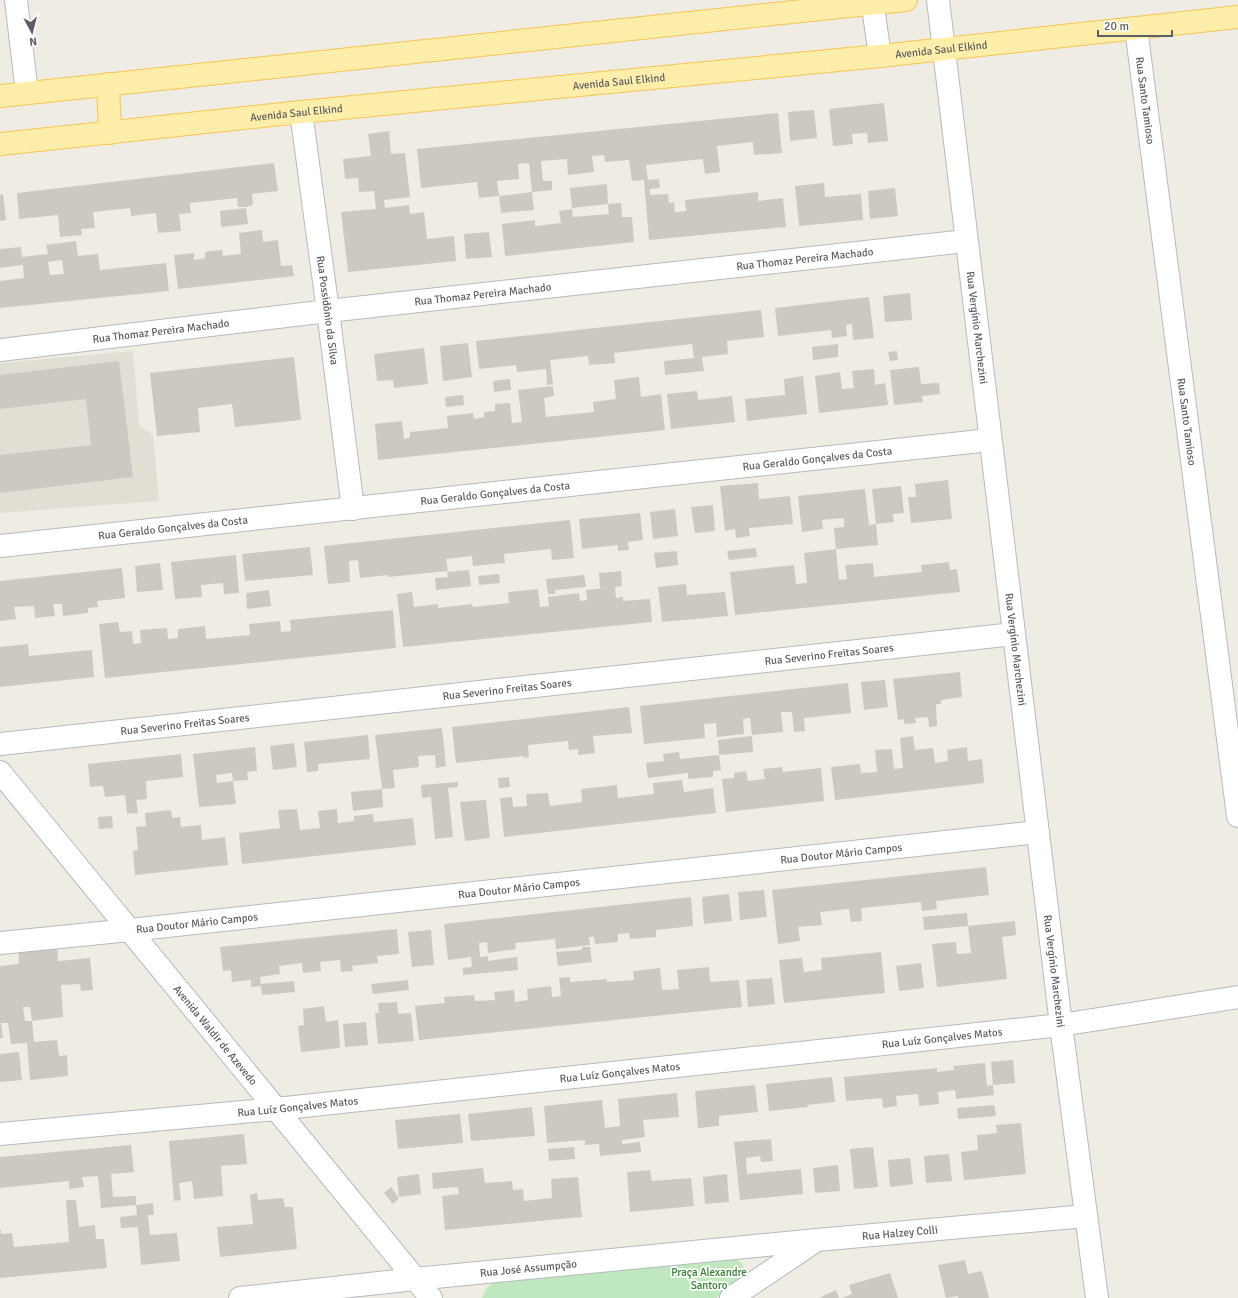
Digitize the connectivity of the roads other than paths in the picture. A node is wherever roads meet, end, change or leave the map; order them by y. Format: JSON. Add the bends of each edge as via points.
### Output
{"nodes":[{"id":1,"x":16,"y":0,"type":"edge"},
{"id":2,"x":906,"y":0,"type":"edge"},
{"id":3,"x":938,"y":0,"type":"edge"},
{"id":4,"x":872,"y":2,"type":"edge"},
{"id":5,"x":1238,"y":17,"type":"edge"},
{"id":6,"x":1136,"y":28,"type":"junction"},
{"id":7,"x":944,"y":48,"type":"junction"},
{"id":8,"x":880,"y":56,"type":"junction"},
{"id":9,"x":108,"y":84,"type":"junction"},
{"id":10,"x":27,"y":93,"type":"junction"},
{"id":11,"x":0,"y":96,"type":"edge"},
{"id":12,"x":301,"y":112,"type":"junction"},
{"id":13,"x":110,"y":133,"type":"junction"},
{"id":14,"x":0,"y":144,"type":"edge"},
{"id":15,"x":966,"y":241,"type":"junction"},
{"id":16,"x":328,"y":311,"type":"junction"},
{"id":17,"x":0,"y":350,"type":"edge"},
{"id":18,"x":990,"y":440,"type":"junction"},
{"id":19,"x":352,"y":509,"type":"junction"},
{"id":20,"x":0,"y":546,"type":"edge"},
{"id":21,"x":1014,"y":634,"type":"junction"},
{"id":22,"x":0,"y":744,"type":"edge"},
{"id":23,"x":0,"y":772,"type":"edge"},
{"id":24,"x":1238,"y":816,"type":"edge"},
{"id":25,"x":1038,"y":832,"type":"junction"},
{"id":26,"x":130,"y":930,"type":"junction"},
{"id":27,"x":0,"y":943,"type":"edge"},
{"id":28,"x":1238,"y":997,"type":"edge"},
{"id":29,"x":1061,"y":1025,"type":"junction"},
{"id":30,"x":276,"y":1109,"type":"junction"},
{"id":31,"x":0,"y":1134,"type":"edge"},
{"id":32,"x":1086,"y":1216,"type":"junction"},
{"id":33,"x":817,"y":1240,"type":"junction"},
{"id":34,"x":415,"y":1279,"type":"junction"},
{"id":35,"x":240,"y":1298,"type":"edge"},
{"id":36,"x":431,"y":1298,"type":"edge"},
{"id":37,"x":731,"y":1298,"type":"edge"},
{"id":38,"x":1097,"y":1298,"type":"edge"}],
"edges":[{"from":1,"to":10,"type":"street"},
{"from":2,"to":4,"type":"main road"},
{"from":3,"to":7,"type":"street","name":"Rua Vergínio Marchezini"},
{"from":4,"to":8,"type":"street"},
{"from":4,"to":9,"type":"main road"},
{"from":5,"to":6,"type":"main road","name":"Avenida Saul Elkind"},
{"from":6,"to":7,"type":"main road","name":"Avenida Saul Elkind"},
{"from":6,"to":24,"type":"street","name":"Rua Santo Tamioso"},
{"from":7,"to":8,"type":"main road","name":"Avenida Saul Elkind"},
{"from":7,"to":15,"type":"street","name":"Rua Vergínio Marchezini"},
{"from":8,"to":12,"type":"main road","name":"Avenida Saul Elkind"},
{"from":9,"to":10,"type":"main road"},
{"from":9,"to":13,"type":"main road"},
{"from":10,"to":11,"type":"main road"},
{"from":12,"to":13,"type":"main road","name":"Avenida Saul Elkind"},
{"from":12,"to":16,"type":"street","name":"Rua Possidônio da Silva"},
{"from":13,"to":14,"type":"main road","name":"Avenida Saul Elkind"},
{"from":15,"to":16,"type":"street","name":"Rua Thomaz Pereira Machado"},
{"from":15,"to":18,"type":"street","name":"Rua Vergínio Marchezini"},
{"from":16,"to":17,"type":"street","name":"Rua Thomaz Pereira Machado"},
{"from":16,"to":19,"type":"street","name":"Rua Possidônio da Silva"},
{"from":18,"to":19,"type":"street","name":"Rua Geraldo Gonçalves da Costa"},
{"from":18,"to":21,"type":"street","name":"Rua Vergínio Marchezini"},
{"from":19,"to":20,"type":"street","name":"Rua Geraldo Gonçalves da Costa"},
{"from":21,"to":22,"type":"street","name":"Rua Severino Freitas Soares"},
{"from":21,"to":25,"type":"street","name":"Rua Vergínio Marchezini"},
{"from":23,"to":26,"type":"street","name":"Avenida Waldir de Azevedo"},
{"from":25,"to":26,"type":"street","name":"Rua Doutor Mário Campos"},
{"from":25,"to":29,"type":"street","name":"Rua Vergínio Marchezini"},
{"from":26,"to":27,"type":"street","name":"Rua Doutor Mário Campos"},
{"from":26,"to":30,"type":"street","name":"Avenida Waldir de Azevedo"},
{"from":28,"to":29,"type":"street","name":"Rua Luíz Gonçalves Matos"},
{"from":29,"to":30,"type":"street","name":"Rua Luíz Gonçalves Matos"},
{"from":29,"to":32,"type":"street","name":"Rua Vergínio Marchezini"},
{"from":30,"to":31,"type":"street","name":"Rua Luíz Gonçalves Matos"},
{"from":30,"to":34,"type":"street","name":"Avenida Waldir de Azevedo"},
{"from":32,"to":33,"type":"street","name":"Rua Halzey Colli"},
{"from":32,"to":38,"type":"street","name":"Rua Vergínio Marchezini"},
{"from":33,"to":34,"type":"street","name":"Rua José Assumpção"},
{"from":33,"to":37,"type":"street","name":"Rua Halzey Colli"},
{"from":34,"to":35,"type":"street","name":"Rua José Assumpção"},
{"from":34,"to":36,"type":"street","name":"Avenida Waldir de Azevedo"}]}
